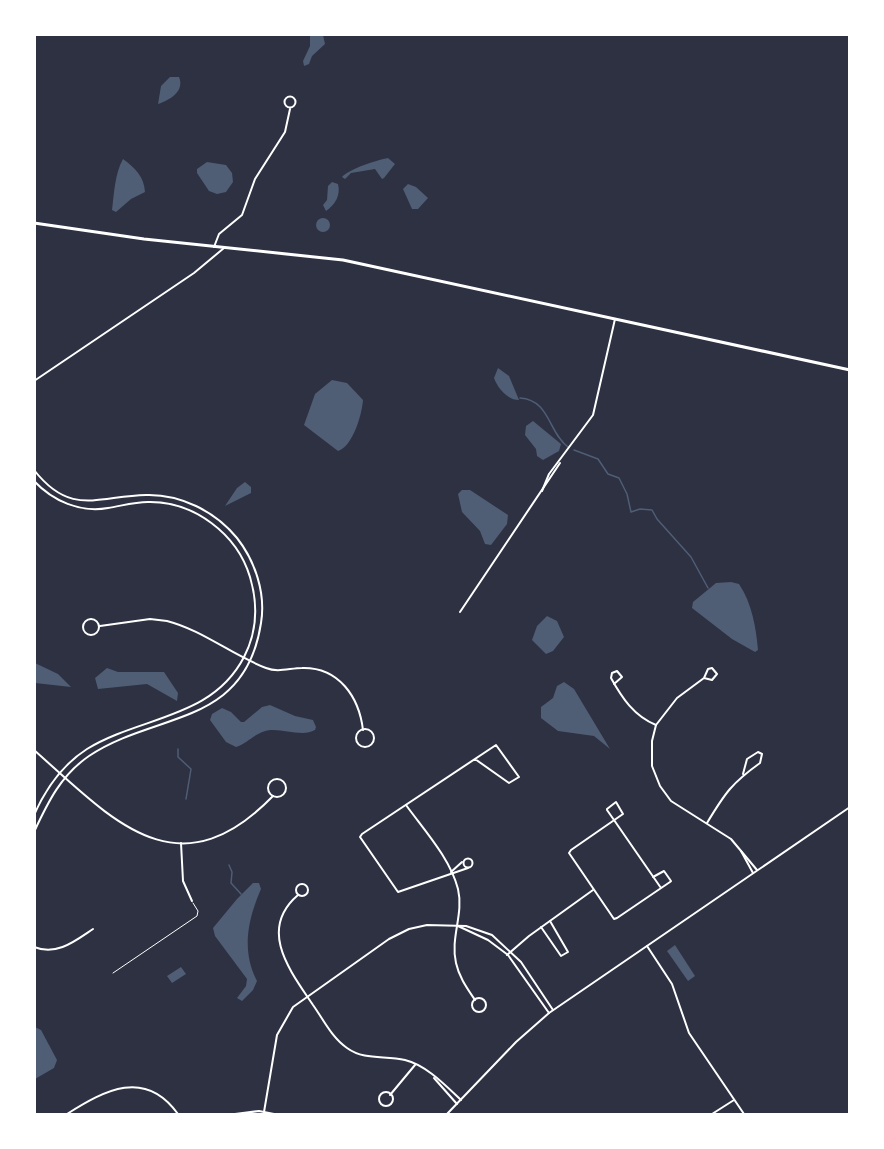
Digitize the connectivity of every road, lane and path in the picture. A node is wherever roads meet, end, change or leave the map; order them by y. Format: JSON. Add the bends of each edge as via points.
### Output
{"nodes":[{"id":1,"x":290,"y":109,"type":"dead end"},
{"id":2,"x":34,"y":223,"type":"edge"},
{"id":3,"x":214,"y":247,"type":"junction"},
{"id":4,"x":224,"y":248,"type":"junction"},
{"id":5,"x":615,"y":319,"type":"junction"},
{"id":6,"x":849,"y":370,"type":"edge"},
{"id":7,"x":34,"y":381,"type":"edge"},
{"id":8,"x":34,"y":470,"type":"edge"},
{"id":9,"x":34,"y":481,"type":"edge"},
{"id":10,"x":117,"y":499,"type":"junction"},
{"id":11,"x":118,"y":506,"type":"junction"},
{"id":12,"x":238,"y":540,"type":"junction"},
{"id":13,"x":233,"y":544,"type":"junction"},
{"id":14,"x":460,"y":612,"type":"dead end"},
{"id":15,"x":100,"y":626,"type":"junction"},
{"id":16,"x":246,"y":659,"type":"junction"},
{"id":17,"x":704,"y":678,"type":"junction"},
{"id":18,"x":614,"y":684,"type":"dead end"},
{"id":19,"x":159,"y":720,"type":"junction"},
{"id":20,"x":656,"y":725,"type":"junction"},
{"id":21,"x":161,"y":726,"type":"junction"},
{"id":22,"x":363,"y":730,"type":"junction"},
{"id":23,"x":34,"y":750,"type":"edge"},
{"id":24,"x":475,"y":759,"type":"junction"},
{"id":25,"x":62,"y":774,"type":"junction"},
{"id":26,"x":743,"y":774,"type":"junction"},
{"id":27,"x":273,"y":796,"type":"junction"},
{"id":28,"x":406,"y":805,"type":"junction"},
{"id":29,"x":849,"y":807,"type":"edge"},
{"id":30,"x":34,"y":815,"type":"edge"},
{"id":31,"x":614,"y":820,"type":"junction"},
{"id":32,"x":707,"y":823,"type":"junction"},
{"id":33,"x":34,"y":832,"type":"edge"},
{"id":34,"x":181,"y":843,"type":"junction"},
{"id":35,"x":741,"y":850,"type":"junction"},
{"id":36,"x":465,"y":860,"type":"junction"},
{"id":37,"x":468,"y":868,"type":"junction"},
{"id":38,"x":757,"y":870,"type":"junction"},
{"id":39,"x":451,"y":872,"type":"junction"},
{"id":40,"x":753,"y":873,"type":"junction"},
{"id":41,"x":653,"y":877,"type":"junction"},
{"id":42,"x":661,"y":888,"type":"junction"},
{"id":43,"x":593,"y":890,"type":"junction"},
{"id":44,"x":297,"y":895,"type":"junction"},
{"id":45,"x":192,"y":901,"type":"joint"},
{"id":46,"x":549,"y":921,"type":"junction"},
{"id":47,"x":458,"y":926,"type":"junction"},
{"id":48,"x":541,"y":927,"type":"junction"},
{"id":49,"x":93,"y":929,"type":"dead end"},
{"id":50,"x":647,"y":946,"type":"junction"},
{"id":51,"x":34,"y":947,"type":"edge"},
{"id":52,"x":511,"y":950,"type":"junction"},
{"id":53,"x":507,"y":955,"type":"junction"},
{"id":54,"x":113,"y":973,"type":"dead end"},
{"id":55,"x":306,"y":995,"type":"junction"},
{"id":56,"x":475,"y":1000,"type":"junction"},
{"id":57,"x":553,"y":1010,"type":"junction"},
{"id":58,"x":549,"y":1013,"type":"junction"},
{"id":59,"x":416,"y":1065,"type":"junction"},
{"id":60,"x":434,"y":1078,"type":"junction"},
{"id":61,"x":390,"y":1095,"type":"junction"},
{"id":62,"x":461,"y":1100,"type":"junction"},
{"id":63,"x":734,"y":1100,"type":"junction"},
{"id":64,"x":457,"y":1104,"type":"junction"},
{"id":65,"x":264,"y":1112,"type":"junction"},
{"id":66,"x":67,"y":1114,"type":"edge"},
{"id":67,"x":178,"y":1114,"type":"edge"},
{"id":68,"x":236,"y":1114,"type":"edge"},
{"id":69,"x":274,"y":1114,"type":"edge"},
{"id":70,"x":447,"y":1114,"type":"edge"},
{"id":71,"x":712,"y":1114,"type":"edge"},
{"id":72,"x":744,"y":1114,"type":"edge"}],
"edges":[{"from":1,"to":3,"type":"street","via":[[285,132],[255,179],[242,215],[219,234]]},
{"from":2,"to":3,"type":"main road"},
{"from":3,"to":4,"type":"main road"},
{"from":4,"to":5,"type":"main road","via":[[343,260]]},
{"from":4,"to":7,"type":"street","via":[[194,273]]},
{"from":5,"to":6,"type":"main road"},
{"from":5,"to":14,"type":"street","via":[[595,411],[549,474],[542,491]]},
{"from":8,"to":10,"type":"street","via":[[70,498],[90,502]]},
{"from":9,"to":11,"type":"street","via":[[53,497],[73,506]]},
{"from":10,"to":11,"type":"street"},
{"from":10,"to":12,"type":"street","via":[[147,495],[179,500],[207,512]]},
{"from":11,"to":13,"type":"street","via":[[150,501],[187,509],[214,525]]},
{"from":12,"to":13,"type":"street"},
{"from":12,"to":16,"type":"street","via":[[256,573],[261,598],[260,628]]},
{"from":13,"to":16,"type":"street","via":[[250,574],[255,605]]},
{"from":15,"to":15,"type":"street","via":[[91,619],[83,628],[92,636]]},
{"from":15,"to":16,"type":"street","via":[[166,621]]},
{"from":16,"to":19,"type":"street","via":[[212,695]]},
{"from":16,"to":21,"type":"street","via":[[232,686],[219,698]]},
{"from":16,"to":22,"type":"street","via":[[268,669],[306,668],[332,676],[355,699]]},
{"from":17,"to":17,"type":"street","via":[[712,680],[717,674],[712,668]]},
{"from":17,"to":20,"type":"street","via":[[677,698]]},
{"from":18,"to":20,"type":"street","via":[[633,712]]},
{"from":19,"to":21,"type":"street"},
{"from":19,"to":25,"type":"street","via":[[96,744]]},
{"from":20,"to":32,"type":"street","via":[[651,754],[660,786],[678,807]]},
{"from":21,"to":25,"type":"street","via":[[94,752]]},
{"from":22,"to":22,"type":"street","via":[[357,739],[366,747],[374,737],[369,730]]},
{"from":23,"to":25,"type":"street"},
{"from":24,"to":24,"type":"street","via":[[498,746],[518,778],[510,783]]},
{"from":24,"to":28,"type":"street"},
{"from":25,"to":30,"type":"street","via":[[49,787]]},
{"from":25,"to":33,"type":"street"},
{"from":25,"to":34,"type":"street","via":[[130,830],[160,841]]},
{"from":26,"to":26,"type":"street","via":[[760,763],[762,754],[758,752],[747,759]]},
{"from":26,"to":32,"type":"street","via":[[729,787]]},
{"from":27,"to":27,"type":"street","via":[[285,792],[281,780],[269,784]]},
{"from":27,"to":34,"type":"street","via":[[252,818],[233,830]]},
{"from":28,"to":39,"type":"street"},
{"from":28,"to":39,"type":"street","via":[[362,834],[361,840],[398,892]]},
{"from":29,"to":38,"type":"street"},
{"from":31,"to":31,"type":"street","via":[[624,813],[616,802],[607,808]]},
{"from":31,"to":41,"type":"street"},
{"from":31,"to":43,"type":"street","via":[[569,853]]},
{"from":32,"to":35,"type":"street"},
{"from":34,"to":45,"type":"street","via":[[183,881]]},
{"from":35,"to":38,"type":"street"},
{"from":35,"to":40,"type":"street"},
{"from":36,"to":37,"type":"street"},
{"from":36,"to":37,"type":"street","via":[[471,861]]},
{"from":36,"to":39,"type":"street"},
{"from":37,"to":39,"type":"street"},
{"from":38,"to":40,"type":"street"},
{"from":39,"to":47,"type":"street","via":[[460,903]]},
{"from":40,"to":50,"type":"street"},
{"from":41,"to":42,"type":"street"},
{"from":41,"to":42,"type":"street","via":[[664,870],[671,881]]},
{"from":42,"to":43,"type":"street","via":[[614,919]]},
{"from":43,"to":46,"type":"street"},
{"from":44,"to":44,"type":"street","via":[[305,896],[306,886],[297,887]]},
{"from":44,"to":55,"type":"street","via":[[283,915],[280,944],[286,965]]},
{"from":45,"to":54,"type":"lane","via":[[197,916]]},
{"from":46,"to":48,"type":"street"},
{"from":46,"to":48,"type":"street","via":[[568,952],[561,956]]},
{"from":47,"to":52,"type":"street","via":[[478,928]]},
{"from":47,"to":53,"type":"street","via":[[488,940]]},
{"from":47,"to":55,"type":"street","via":[[427,925],[403,931]]},
{"from":47,"to":56,"type":"street","via":[[456,963]]},
{"from":48,"to":52,"type":"street"},
{"from":49,"to":51,"type":"street","via":[[62,948]]},
{"from":50,"to":57,"type":"street"},
{"from":50,"to":63,"type":"street","via":[[672,984],[685,1025]]},
{"from":52,"to":53,"type":"street"},
{"from":52,"to":57,"type":"street"},
{"from":53,"to":58,"type":"street"},
{"from":55,"to":59,"type":"street","via":[[331,1032],[351,1050]]},
{"from":55,"to":65,"type":"street","via":[[288,1012],[277,1035]]},
{"from":56,"to":56,"type":"street","via":[[473,1008],[483,1011],[485,1002]]},
{"from":57,"to":58,"type":"street"},
{"from":58,"to":62,"type":"street"},
{"from":59,"to":60,"type":"street"},
{"from":59,"to":61,"type":"street"},
{"from":60,"to":62,"type":"street"},
{"from":60,"to":64,"type":"street"},
{"from":61,"to":61,"type":"street","via":[[380,1095],[380,1104],[391,1104]]},
{"from":62,"to":64,"type":"street"},
{"from":63,"to":71,"type":"street"},
{"from":63,"to":72,"type":"street"},
{"from":64,"to":70,"type":"street"},
{"from":65,"to":68,"type":"street"},
{"from":65,"to":69,"type":"street"},
{"from":66,"to":67,"type":"street","via":[[105,1091],[126,1087],[156,1094]]}]}
